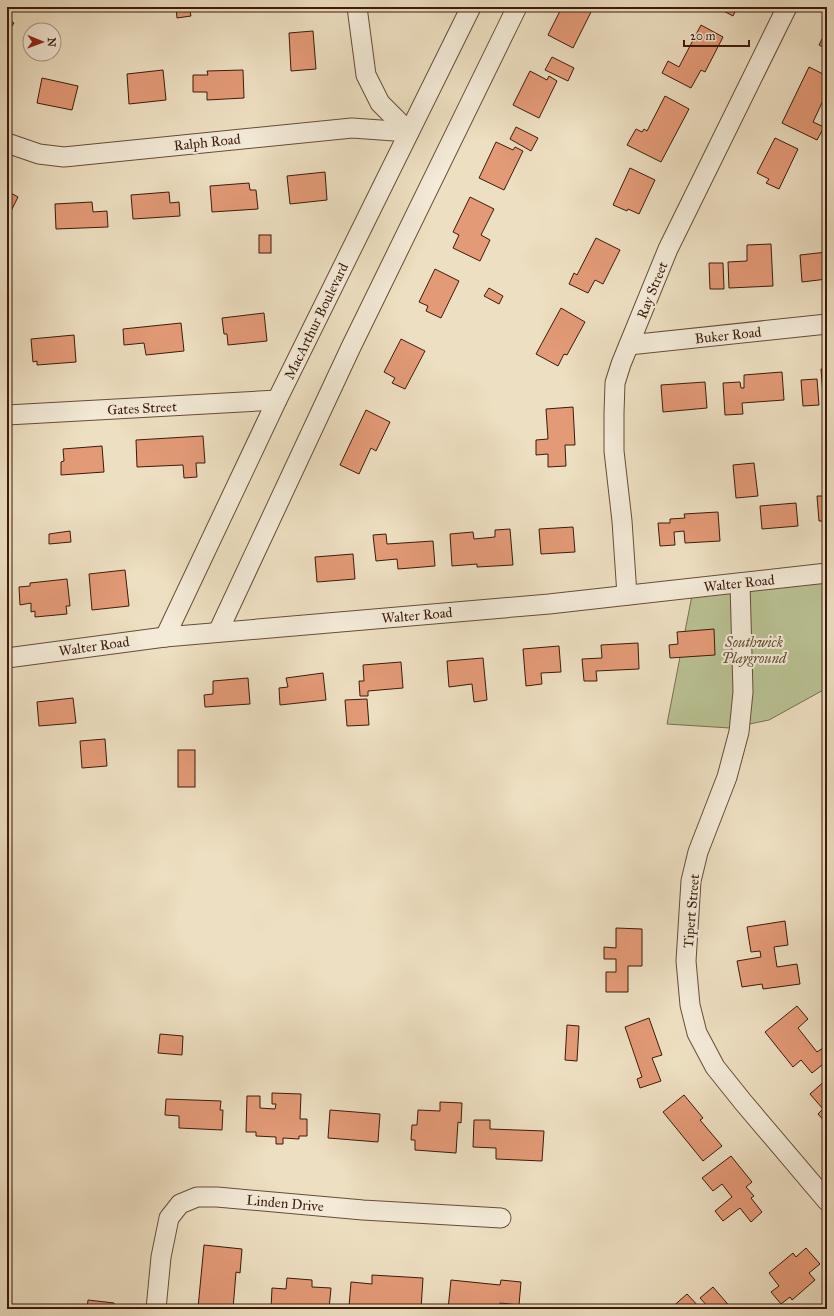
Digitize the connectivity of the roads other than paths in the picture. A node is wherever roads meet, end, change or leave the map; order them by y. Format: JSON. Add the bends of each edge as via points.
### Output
{"nodes":[{"id":1,"x":357,"y":7,"type":"edge"},
{"id":2,"x":471,"y":7,"type":"edge"},
{"id":3,"x":517,"y":7,"type":"edge"},
{"id":4,"x":787,"y":7,"type":"edge"},
{"id":5,"x":409,"y":132,"type":"junction"},
{"id":6,"x":7,"y":143,"type":"edge"},
{"id":7,"x":827,"y":324,"type":"edge"},
{"id":8,"x":628,"y":345,"type":"junction"},
{"id":9,"x":277,"y":400,"type":"junction"},
{"id":10,"x":7,"y":415,"type":"edge"},
{"id":11,"x":827,"y":573,"type":"edge"},
{"id":12,"x":740,"y":583,"type":"junction"},
{"id":13,"x":627,"y":596,"type":"junction"},
{"id":14,"x":218,"y":632,"type":"junction"},
{"id":15,"x":165,"y":637,"type":"junction"},
{"id":16,"x":7,"y":658,"type":"edge"},
{"id":17,"x":827,"y":1201,"type":"edge"},
{"id":18,"x":501,"y":1218,"type":"dead end"},
{"id":19,"x":156,"y":1309,"type":"edge"}],
"edges":[{"from":1,"to":5,"type":"street","via":[[366,75],[380,103]]},
{"from":2,"to":5,"type":"street","name":"MacArthur Boulevard"},
{"from":3,"to":14,"type":"street","via":[[350,347]]},
{"from":4,"to":8,"type":"street","name":"Ray Street","via":[[668,249]]},
{"from":5,"to":6,"type":"street","name":"Ralph Road","via":[[352,128],[64,157],[39,154]]},
{"from":5,"to":9,"type":"street","name":"MacArthur Boulevard"},
{"from":7,"to":8,"type":"street","name":"Buker Road"},
{"from":8,"to":13,"type":"street","name":"Ray Street","via":[[615,383],[614,413],[614,450]]},
{"from":9,"to":10,"type":"street","name":"Gates Street"},
{"from":9,"to":15,"type":"street","name":"MacArthur Boulevard"},
{"from":11,"to":12,"type":"street","name":"Walter Road"},
{"from":12,"to":13,"type":"street","name":"Walter Road"},
{"from":12,"to":17,"type":"street","name":"Tipert Street","via":[[744,692],[739,732],[727,777],[698,852],[691,881],[686,961],[690,1005],[697,1033],[715,1068]]},
{"from":13,"to":14,"type":"street","name":"Walter Road"},
{"from":14,"to":15,"type":"street","name":"Walter Road"},
{"from":15,"to":16,"type":"street","name":"Walter Road"},
{"from":18,"to":19,"type":"street","name":"Linden Drive","via":[[198,1197],[180,1204],[169,1218],[161,1258]]}]}
